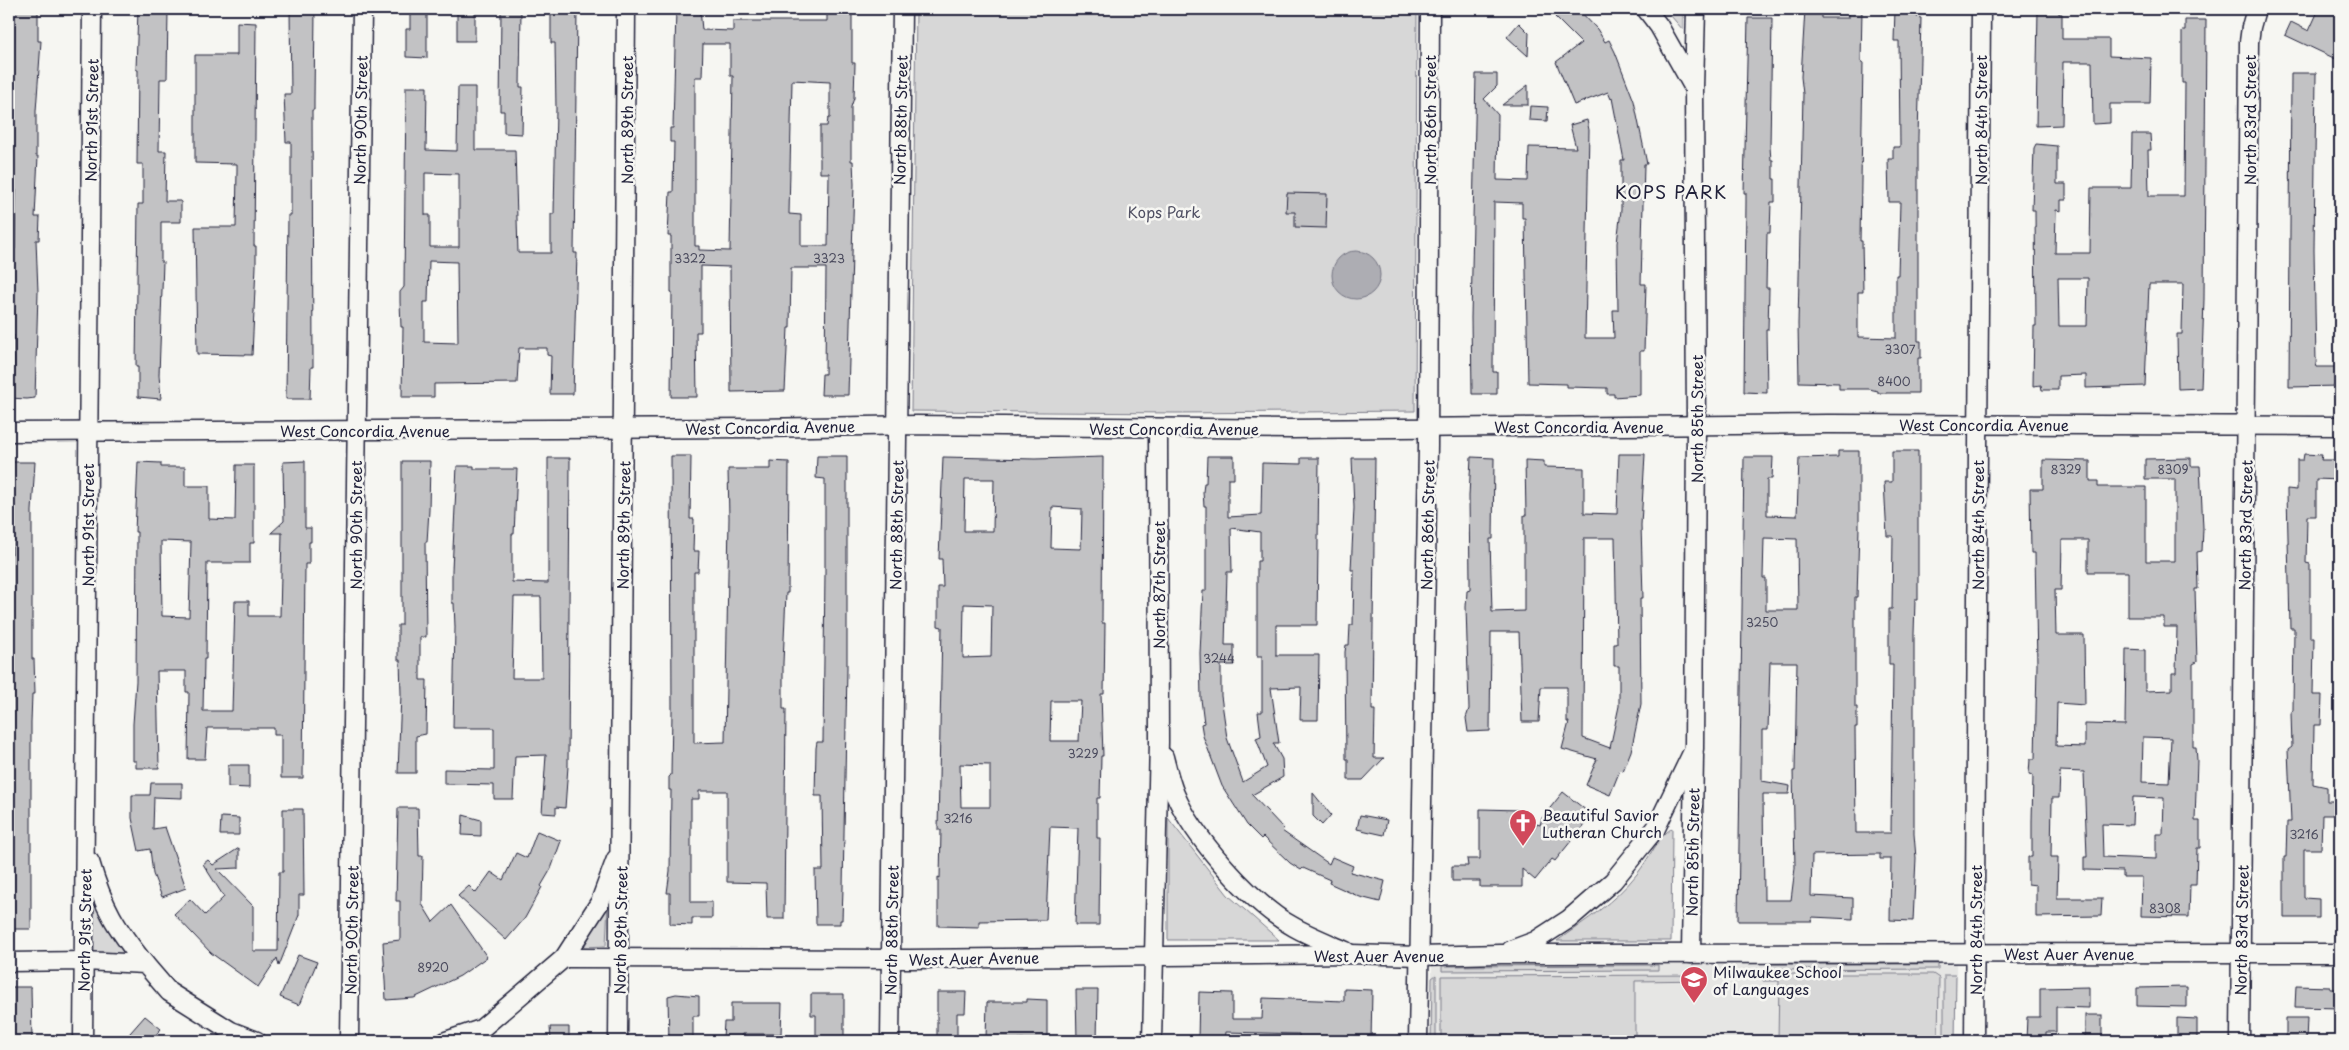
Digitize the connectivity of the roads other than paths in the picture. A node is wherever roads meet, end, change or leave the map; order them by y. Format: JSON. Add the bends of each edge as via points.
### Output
{"nodes":[{"id":1,"x":92,"y":9,"type":"edge"},
{"id":2,"x":362,"y":9,"type":"edge"},
{"id":3,"x":626,"y":9,"type":"edge"},
{"id":4,"x":902,"y":9,"type":"edge"},
{"id":5,"x":1430,"y":9,"type":"edge"},
{"id":6,"x":1646,"y":9,"type":"edge"},
{"id":7,"x":1696,"y":9,"type":"edge"},
{"id":8,"x":1981,"y":9,"type":"edge"},
{"id":9,"x":2256,"y":9,"type":"edge"},
{"id":10,"x":1694,"y":88,"type":"junction"},
{"id":11,"x":1696,"y":425,"type":"junction"},
{"id":12,"x":1978,"y":425,"type":"junction"},
{"id":13,"x":2246,"y":425,"type":"junction"},
{"id":14,"x":897,"y":426,"type":"junction"},
{"id":15,"x":2340,"y":426,"type":"edge"},
{"id":16,"x":1428,"y":427,"type":"junction"},
{"id":17,"x":624,"y":428,"type":"junction"},
{"id":18,"x":1158,"y":428,"type":"junction"},
{"id":19,"x":355,"y":430,"type":"junction"},
{"id":20,"x":88,"y":431,"type":"junction"},
{"id":21,"x":9,"y":432,"type":"edge"},
{"id":22,"x":1159,"y":742,"type":"junction"},
{"id":23,"x":1694,"y":749,"type":"junction"},
{"id":24,"x":85,"y":842,"type":"junction"},
{"id":25,"x":620,"y":847,"type":"junction"},
{"id":26,"x":1974,"y":953,"type":"junction"},
{"id":27,"x":2241,"y":953,"type":"junction"},
{"id":28,"x":2340,"y":953,"type":"edge"},
{"id":29,"x":1351,"y":954,"type":"junction"},
{"id":30,"x":1502,"y":954,"type":"junction"},
{"id":31,"x":1691,"y":954,"type":"junction"},
{"id":32,"x":1153,"y":955,"type":"junction"},
{"id":33,"x":1419,"y":956,"type":"junction"},
{"id":34,"x":564,"y":958,"type":"junction"},
{"id":35,"x":620,"y":958,"type":"junction"},
{"id":36,"x":891,"y":959,"type":"junction"},
{"id":37,"x":9,"y":962,"type":"edge"},
{"id":38,"x":84,"y":962,"type":"junction"},
{"id":39,"x":145,"y":964,"type":"junction"},
{"id":40,"x":83,"y":1041,"type":"edge"},
{"id":41,"x":257,"y":1041,"type":"edge"},
{"id":42,"x":349,"y":1041,"type":"edge"},
{"id":43,"x":446,"y":1041,"type":"edge"},
{"id":44,"x":618,"y":1041,"type":"edge"},
{"id":45,"x":890,"y":1041,"type":"edge"},
{"id":46,"x":1152,"y":1041,"type":"edge"},
{"id":47,"x":1418,"y":1041,"type":"edge"},
{"id":48,"x":1974,"y":1041,"type":"edge"},
{"id":49,"x":2240,"y":1041,"type":"edge"}],
"edges":[{"from":1,"to":20,"type":"street","name":"North 91st Street"},
{"from":2,"to":19,"type":"street","name":"North 90th Street"},
{"from":3,"to":17,"type":"street","name":"North 89th Street"},
{"from":4,"to":14,"type":"street","name":"North 88th Street"},
{"from":5,"to":16,"type":"street","name":"North 86th Street"},
{"from":6,"to":10,"type":"street","name":"North 85th Street"},
{"from":7,"to":10,"type":"street","name":"North 85th Street"},
{"from":8,"to":12,"type":"street","name":"North 84th Street"},
{"from":9,"to":13,"type":"street","name":"North 83rd Street","via":[[2249,42]]},
{"from":10,"to":11,"type":"street","name":"North 85th Street"},
{"from":11,"to":12,"type":"street","name":"West Concordia Avenue"},
{"from":11,"to":16,"type":"street","name":"West Concordia Avenue"},
{"from":11,"to":23,"type":"street","name":"North 85th Street"},
{"from":12,"to":13,"type":"street","name":"West Concordia Avenue"},
{"from":12,"to":26,"type":"street","name":"North 84th Street"},
{"from":13,"to":15,"type":"street","name":"West Concordia Avenue"},
{"from":13,"to":27,"type":"street","name":"North 83rd Street"},
{"from":14,"to":17,"type":"street","name":"West Concordia Avenue"},
{"from":14,"to":18,"type":"street","name":"West Concordia Avenue"},
{"from":14,"to":36,"type":"street","name":"North 88th Street"},
{"from":16,"to":18,"type":"street","name":"West Concordia Avenue"},
{"from":16,"to":33,"type":"street","name":"North 86th Street"},
{"from":17,"to":19,"type":"street","name":"West Concordia Avenue"},
{"from":17,"to":25,"type":"street","name":"North 89th Street"},
{"from":18,"to":22,"type":"street","name":"North 87th Street"},
{"from":19,"to":20,"type":"street","name":"West Concordia Avenue"},
{"from":19,"to":42,"type":"street","name":"North 90th Street"},
{"from":20,"to":21,"type":"street","name":"West Concordia Avenue"},
{"from":20,"to":24,"type":"street","name":"North 91st Street"},
{"from":22,"to":29,"type":"street","name":"North 87th Street","via":[[1175,795],[1202,840],[1241,886],[1292,926]]},
{"from":22,"to":32,"type":"street","name":"North 87th Street"},
{"from":23,"to":30,"type":"street","name":"North 85th Street","via":[[1656,828],[1613,881],[1535,941]]},
{"from":23,"to":31,"type":"street","name":"North 85th Street"},
{"from":24,"to":38,"type":"street","name":"North 91st Street"},
{"from":24,"to":39,"type":"street","via":[[100,896],[120,934]]},
{"from":25,"to":34,"type":"street","via":[[600,902]]},
{"from":25,"to":35,"type":"street","name":"North 89th Street"},
{"from":26,"to":27,"type":"street","name":"West Auer Avenue"},
{"from":26,"to":31,"type":"street","name":"West Auer Avenue"},
{"from":26,"to":48,"type":"street","name":"North 84th Street"},
{"from":27,"to":28,"type":"street","name":"West Auer Avenue"},
{"from":27,"to":49,"type":"street","name":"North 83rd Street"},
{"from":29,"to":32,"type":"street","name":"West Auer Avenue"},
{"from":29,"to":33,"type":"street","name":"West Auer Avenue"},
{"from":30,"to":31,"type":"street","name":"West Auer Avenue"},
{"from":30,"to":33,"type":"street","name":"West Auer Avenue"},
{"from":32,"to":36,"type":"street","name":"West Auer Avenue"},
{"from":32,"to":46,"type":"street","name":"North 87th Street"},
{"from":33,"to":47,"type":"street","name":"North 86th Street"},
{"from":34,"to":35,"type":"street","name":"West Auer Avenue"},
{"from":34,"to":43,"type":"street","via":[[481,1028]]},
{"from":35,"to":36,"type":"street","name":"West Auer Avenue"},
{"from":35,"to":44,"type":"street","name":"North 89th Street"},
{"from":36,"to":45,"type":"street","name":"North 88th Street"},
{"from":37,"to":38,"type":"street"},
{"from":38,"to":39,"type":"street"},
{"from":38,"to":40,"type":"street","name":"North 91st Street"},
{"from":39,"to":41,"type":"street","via":[[169,992],[231,1031]]}]}
